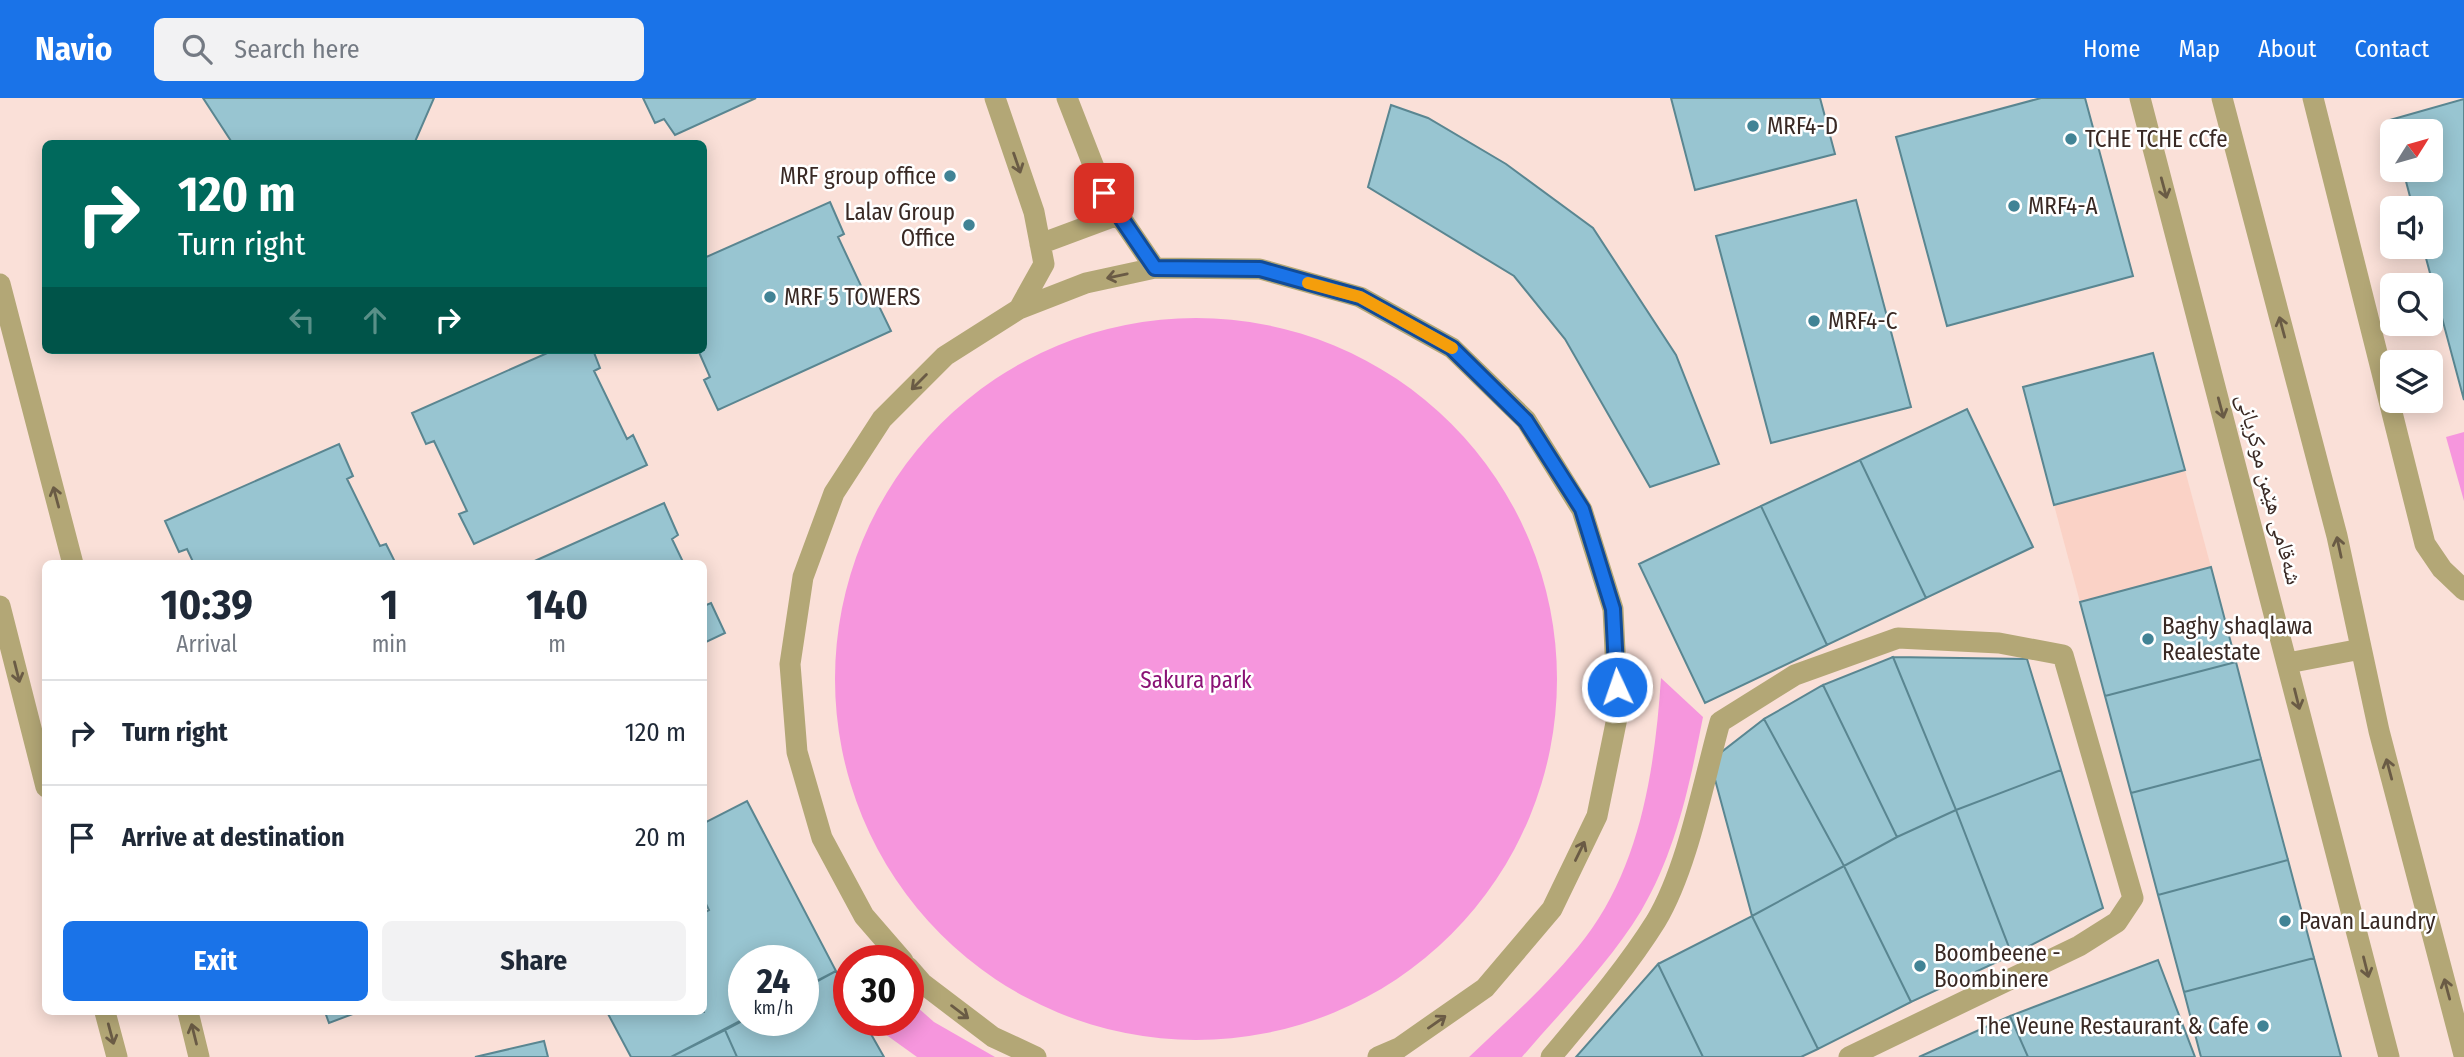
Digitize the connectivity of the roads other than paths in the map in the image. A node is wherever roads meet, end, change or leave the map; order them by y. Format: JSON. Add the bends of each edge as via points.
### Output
{"nodes":[{"id":1,"x":995,"y":98,"type":"edge"},
{"id":2,"x":1067,"y":98,"type":"edge"},
{"id":3,"x":2140,"y":98,"type":"edge"},
{"id":4,"x":2222,"y":98,"type":"edge"},
{"id":5,"x":2313,"y":98,"type":"edge"},
{"id":6,"x":1118,"y":215,"type":"junction"},
{"id":7,"x":1040,"y":244,"type":"junction"},
{"id":8,"x":1155,"y":268,"type":"junction"},
{"id":9,"x":0,"y":284,"type":"edge"},
{"id":10,"x":1019,"y":309,"type":"junction"},
{"id":11,"x":72,"y":560,"type":"edge"},
{"id":12,"x":2464,"y":590,"type":"edge"},
{"id":13,"x":0,"y":606,"type":"edge"},
{"id":14,"x":2361,"y":649,"type":"junction"},
{"id":15,"x":2288,"y":663,"type":"junction"},
{"id":16,"x":42,"y":771,"type":"edge"},
{"id":17,"x":889,"y":945,"type":"edge"},
{"id":18,"x":924,"y":985,"type":"edge"},
{"id":19,"x":106,"y":1015,"type":"edge"},
{"id":20,"x":189,"y":1015,"type":"edge"},
{"id":21,"x":1401,"y":1053,"type":"edge"},
{"id":22,"x":2464,"y":1055,"type":"edge"},
{"id":23,"x":117,"y":1057,"type":"edge"},
{"id":24,"x":199,"y":1057,"type":"edge"},
{"id":25,"x":1036,"y":1057,"type":"edge"},
{"id":26,"x":1378,"y":1057,"type":"edge"},
{"id":27,"x":1551,"y":1057,"type":"edge"},
{"id":28,"x":1849,"y":1057,"type":"edge"},
{"id":29,"x":2389,"y":1057,"type":"edge"}],
"edges":[{"from":1,"to":7,"type":"street","one_way":true,"via":[[1034,212]]},
{"from":2,"to":6,"type":"street","via":[[1104,193]]},
{"from":3,"to":15,"type":"street","name":"شەقامی هێمن موکریانی","one_way":true},
{"from":14,"to":4,"type":"street","one_way":true,"via":[[2337,536]]},
{"from":5,"to":12,"type":"street","via":[[2425,544]]},
{"from":6,"to":7,"type":"street"},
{"from":6,"to":8,"type":"street"},
{"from":7,"to":10,"type":"street","via":[[1044,264]]},
{"from":8,"to":10,"type":"street","one_way":true,"via":[[1086,283]]},
{"from":21,"to":8,"type":"street","one_way":true,"via":[[1485,988],[1552,909],[1597,816],[1618,713],[1613,609],[1582,509],[1526,421],[1452,348],[1360,297],[1260,269]]},
{"from":11,"to":9,"type":"street","one_way":true},
{"from":10,"to":17,"type":"street","one_way":true,"via":[[944,356],[882,419],[834,493],[803,577],[790,664],[797,752],[822,838],[864,916]]},
{"from":13,"to":16,"type":"street","one_way":true},
{"from":14,"to":15,"type":"street"},
{"from":22,"to":14,"type":"street","one_way":true},
{"from":15,"to":29,"type":"street","name":"شەقامی هێمن موکریانی","one_way":true},
{"from":18,"to":25,"type":"street","one_way":true,"via":[[993,1037]]},
{"from":19,"to":23,"type":"street","one_way":true},
{"from":24,"to":20,"type":"street","one_way":true},
{"from":21,"to":26,"type":"street"},
{"from":27,"to":28,"type":"street","via":[[1656,920],[1679,870],[1720,722],[1795,675],[1898,638],[1999,643],[2063,655],[2133,898],[2117,922],[2080,946]]}]}
